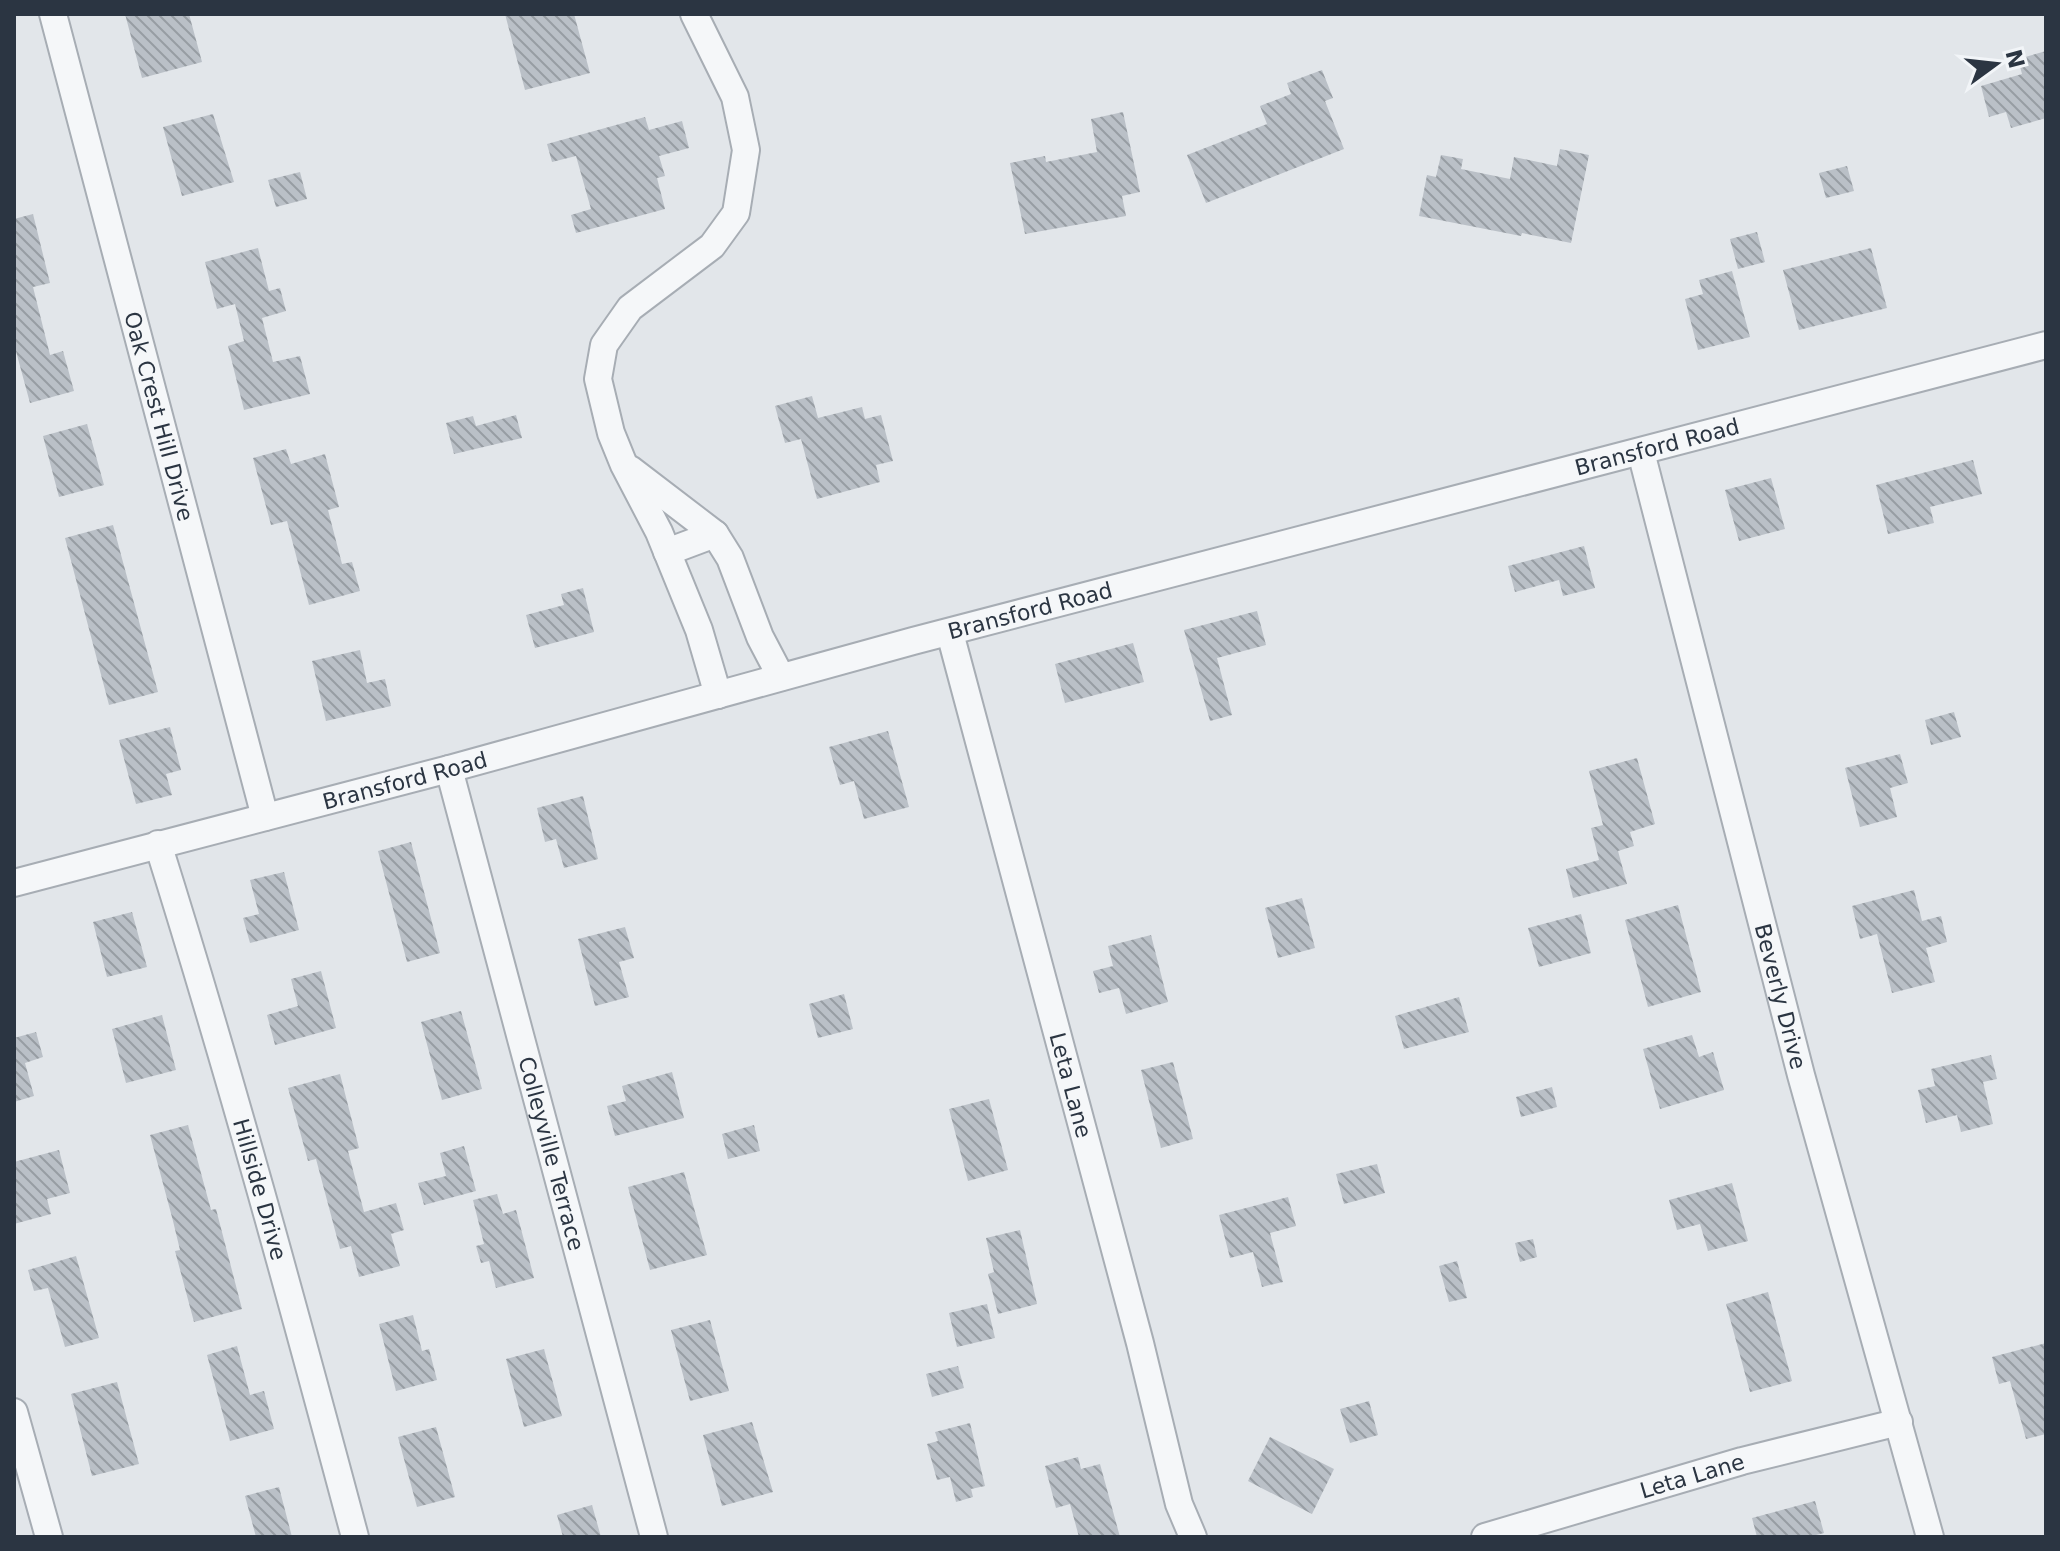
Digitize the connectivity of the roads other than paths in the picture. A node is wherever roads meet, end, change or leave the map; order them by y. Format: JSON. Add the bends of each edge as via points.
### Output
{"nodes":[{"id":1,"x":53,"y":14,"type":"edge"},
{"id":2,"x":694,"y":14,"type":"edge"},
{"id":3,"x":2046,"y":345,"type":"edge"},
{"id":4,"x":1641,"y":452,"type":"junction"},
{"id":5,"x":624,"y":465,"type":"junction"},
{"id":6,"x":715,"y":534,"type":"junction"},
{"id":7,"x":667,"y":552,"type":"junction"},
{"id":8,"x":950,"y":633,"type":"junction"},
{"id":9,"x":781,"y":677,"type":"junction"},
{"id":10,"x":718,"y":695,"type":"junction"},
{"id":11,"x":449,"y":769,"type":"junction"},
{"id":12,"x":265,"y":817,"type":"junction"},
{"id":13,"x":158,"y":844,"type":"junction"},
{"id":14,"x":14,"y":883,"type":"edge"},
{"id":15,"x":14,"y":1412,"type":"edge"},
{"id":16,"x":1899,"y":1422,"type":"junction"},
{"id":17,"x":49,"y":1537,"type":"edge"},
{"id":18,"x":355,"y":1537,"type":"edge"},
{"id":19,"x":654,"y":1537,"type":"edge"},
{"id":20,"x":1193,"y":1537,"type":"edge"},
{"id":21,"x":1485,"y":1537,"type":"edge"},
{"id":22,"x":1930,"y":1537,"type":"edge"}],
"edges":[{"from":1,"to":12,"type":"street","name":"Oak Crest Hill Drive"},
{"from":2,"to":5,"type":"street","via":[[735,97],[746,150],[736,213],[712,246],[630,308],[604,345],[598,379]]},
{"from":3,"to":4,"type":"street","name":"Bransford Road"},
{"from":4,"to":8,"type":"street","name":"Bransford Road"},
{"from":4,"to":16,"type":"street","name":"Beverly Drive","via":[[1801,1075]]},
{"from":5,"to":6,"type":"street"},
{"from":5,"to":7,"type":"street"},
{"from":6,"to":7,"type":"street"},
{"from":6,"to":9,"type":"street"},
{"from":7,"to":10,"type":"street"},
{"from":8,"to":9,"type":"street","name":"Bransford Road"},
{"from":8,"to":20,"type":"street","name":"Leta Lane","via":[[1179,1504]]},
{"from":9,"to":10,"type":"street","name":"Bransford Road"},
{"from":10,"to":11,"type":"street","name":"Bransford Road"},
{"from":11,"to":12,"type":"street","name":"Bransford Road"},
{"from":11,"to":19,"type":"street","name":"Colleyville Terrace"},
{"from":12,"to":13,"type":"street","name":"Bransford Road"},
{"from":13,"to":14,"type":"street","name":"Bransford Road"},
{"from":13,"to":18,"type":"street","name":"Hillside Drive","via":[[219,1038]]},
{"from":15,"to":17,"type":"street"},
{"from":16,"to":21,"type":"street","name":"Leta Lane","via":[[1742,1461]]},
{"from":16,"to":22,"type":"street","name":"Beverly Drive"}]}
